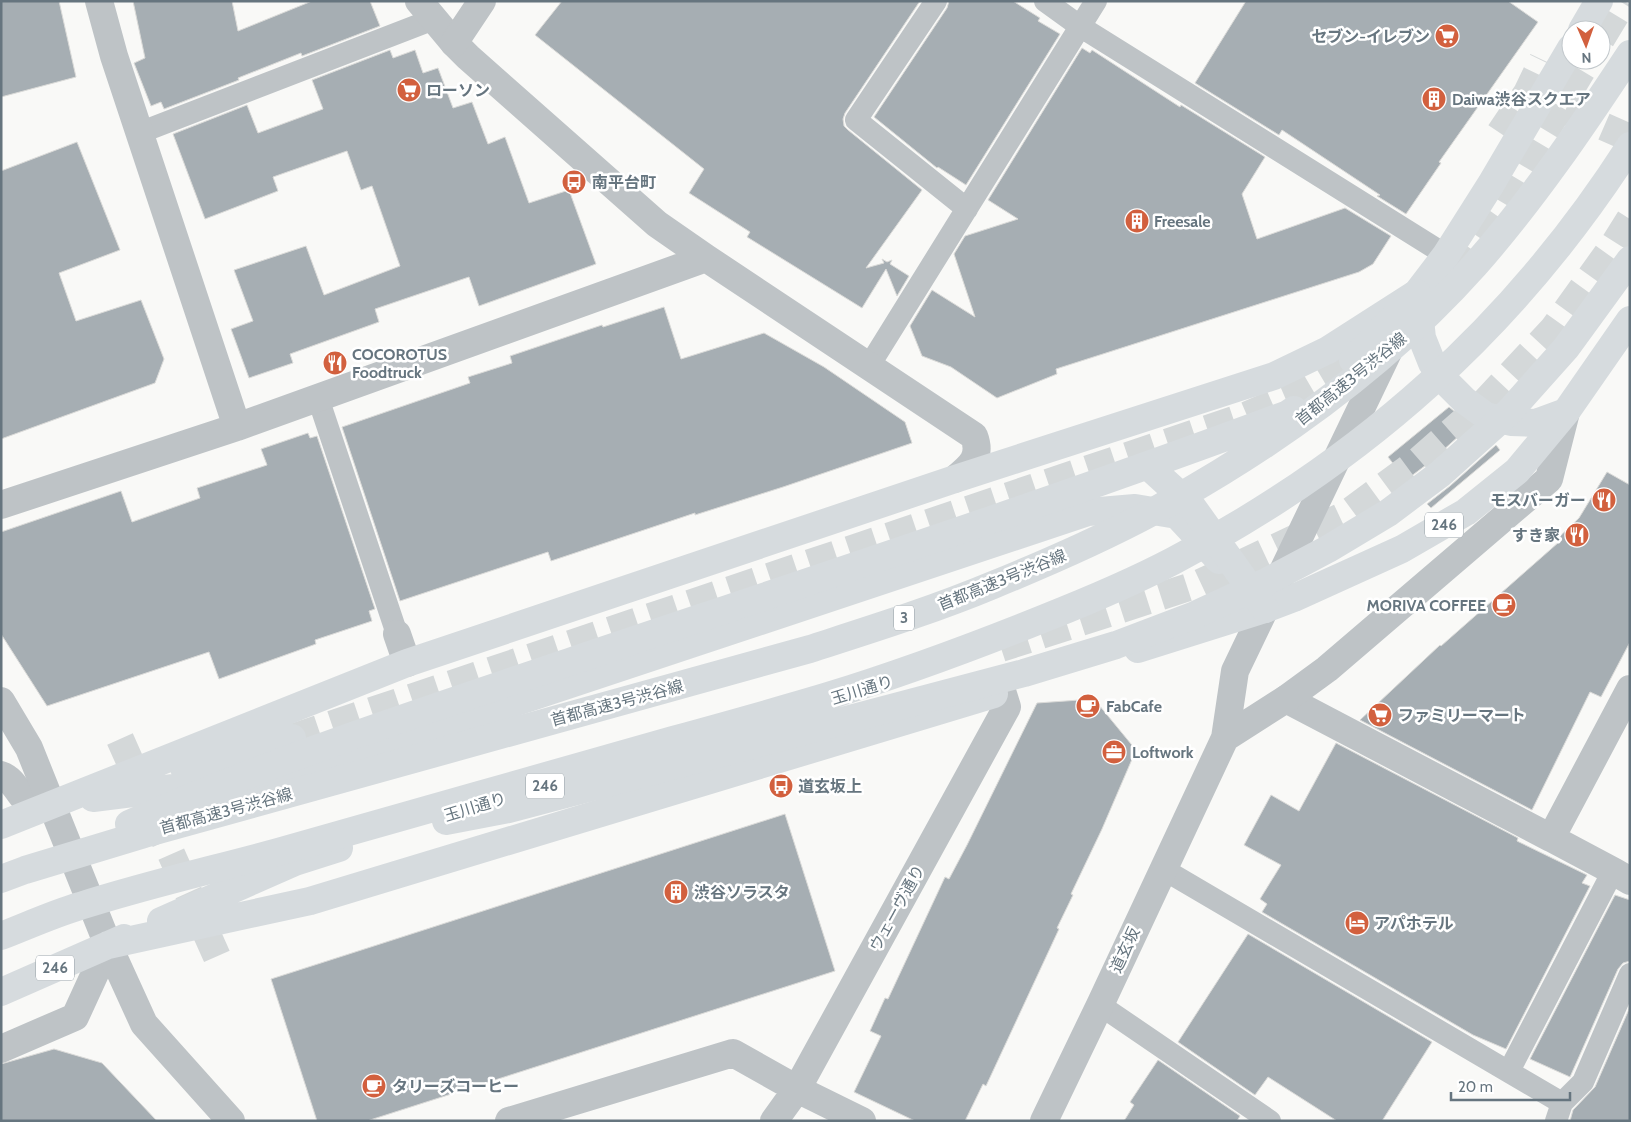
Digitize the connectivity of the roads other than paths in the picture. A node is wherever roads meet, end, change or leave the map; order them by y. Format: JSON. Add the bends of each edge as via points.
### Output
{"nodes":[{"id":1,"x":99,"y":1,"type":"edge"},
{"id":2,"x":482,"y":1,"type":"edge"},
{"id":3,"x":936,"y":1,"type":"edge"},
{"id":4,"x":1045,"y":1,"type":"edge"},
{"id":5,"x":1096,"y":1,"type":"edge"},
{"id":6,"x":1599,"y":1,"type":"edge"},
{"id":7,"x":427,"y":10,"type":"edge"},
{"id":8,"x":1588,"y":20,"type":"edge"},
{"id":9,"x":1082,"y":27,"type":"junction"},
{"id":10,"x":454,"y":43,"type":"junction"},
{"id":11,"x":1630,"y":54,"type":"edge"},
{"id":12,"x":1561,"y":65,"type":"edge"},
{"id":13,"x":140,"y":133,"type":"junction"},
{"id":14,"x":1630,"y":146,"type":"edge"},
{"id":15,"x":967,"y":209,"type":"junction"},
{"id":16,"x":1446,"y":255,"type":"junction"},
{"id":17,"x":706,"y":258,"type":"junction"},
{"id":18,"x":1630,"y":260,"type":"edge"},
{"id":19,"x":1417,"y":293,"type":"junction"},
{"id":20,"x":1630,"y":320,"type":"edge"},
{"id":21,"x":868,"y":366,"type":"junction"},
{"id":22,"x":318,"y":398,"type":"junction"},
{"id":23,"x":1566,"y":412,"type":"junction"},
{"id":24,"x":237,"y":427,"type":"junction"},
{"id":25,"x":1148,"y":466,"type":"junction"},
{"id":26,"x":955,"y":479,"type":"junction"},
{"id":27,"x":1,"y":505,"type":"edge"},
{"id":28,"x":1265,"y":609,"type":"junction"},
{"id":29,"x":397,"y":634,"type":"joint"},
{"id":30,"x":991,"y":651,"type":"tunnel mouth"},
{"id":31,"x":407,"y":663,"type":"junction"},
{"id":32,"x":1630,"y":689,"type":"edge"},
{"id":33,"x":1002,"y":691,"type":"junction"},
{"id":34,"x":1286,"y":699,"type":"junction"},
{"id":35,"x":1,"y":701,"type":"edge"},
{"id":36,"x":292,"y":738,"type":"tunnel mouth"},
{"id":37,"x":1225,"y":738,"type":"junction"},
{"id":38,"x":1,"y":775,"type":"edge"},
{"id":39,"x":52,"y":804,"type":"junction"},
{"id":40,"x":1,"y":825,"type":"edge"},
{"id":41,"x":1551,"y":838,"type":"junction"},
{"id":42,"x":278,"y":852,"type":"junction"},
{"id":43,"x":1163,"y":869,"type":"junction"},
{"id":44,"x":13,"y":875,"type":"edge"},
{"id":45,"x":1621,"y":876,"type":"edge"},
{"id":46,"x":1,"y":936,"type":"edge"},
{"id":47,"x":108,"y":945,"type":"junction"},
{"id":48,"x":1630,"y":974,"type":"edge"},
{"id":49,"x":1,"y":992,"type":"edge"},
{"id":50,"x":1100,"y":1005,"type":"junction"},
{"id":51,"x":1,"y":1049,"type":"edge"},
{"id":52,"x":1509,"y":1071,"type":"junction"},
{"id":53,"x":797,"y":1089,"type":"junction"},
{"id":54,"x":1559,"y":1112,"type":"edge"},
{"id":55,"x":231,"y":1121,"type":"edge"},
{"id":56,"x":509,"y":1121,"type":"edge"},
{"id":57,"x":774,"y":1121,"type":"edge"},
{"id":58,"x":862,"y":1121,"type":"edge"},
{"id":59,"x":1044,"y":1121,"type":"edge"},
{"id":60,"x":1270,"y":1121,"type":"edge"}],
"edges":[{"from":1,"to":13,"type":"street"},
{"from":2,"to":10,"type":"street"},
{"from":3,"to":15,"type":"lane","via":[[856,120]]},
{"from":4,"to":9,"type":"lane"},
{"from":5,"to":9,"type":"lane"},
{"from":6,"to":8,"type":"highway"},
{"from":7,"to":10,"type":"street"},
{"from":7,"to":13,"type":"lane"},
{"from":9,"to":15,"type":"lane"},
{"from":9,"to":16,"type":"lane"},
{"from":10,"to":17,"type":"street","via":[[658,224]]},
{"from":11,"to":44,"type":"highway","name":"首都高速3号渋谷線","number":"3","via":[[1523,207],[1475,265],[1424,318],[1366,370],[1301,421],[1234,466],[1152,512],[991,586],[810,649],[144,834]]},
{"from":12,"to":16,"type":"highway"},
{"from":13,"to":24,"type":"street"},
{"from":14,"to":42,"type":"highway","via":[[1566,236],[1515,298],[1414,399],[1371,434],[1276,501],[1168,564],[1009,633],[826,697]]},
{"from":15,"to":21,"type":"lane"},
{"from":16,"to":19,"type":"highway"},
{"from":17,"to":21,"type":"street"},
{"from":17,"to":22,"type":"street"},
{"from":18,"to":42,"type":"highway","via":[[1566,348],[1508,413],[1440,474],[1388,512],[1328,549],[1195,615],[1116,645],[1024,673],[509,809]]},
{"from":19,"to":23,"type":"highway","via":[[1422,338],[1432,363],[1464,400],[1486,416],[1511,422],[1536,423]]},
{"from":19,"to":25,"type":"highway","via":[[1326,388],[1288,414]]},
{"from":19,"to":26,"type":"highway","via":[[1328,350],[1274,376]]},
{"from":19,"to":28,"type":"street"},
{"from":20,"to":23,"type":"highway","number":"246"},
{"from":21,"to":26,"type":"street","via":[[974,436],[976,455],[970,466]]},
{"from":22,"to":24,"type":"street"},
{"from":22,"to":29,"type":"lane"},
{"from":23,"to":28,"type":"highway","number":"246","via":[[1517,471],[1466,512],[1402,549]]},
{"from":23,"to":34,"type":"street","via":[[1549,479],[1326,669]]},
{"from":24,"to":27,"type":"street"},
{"from":25,"to":28,"type":"highway","via":[[1191,505]]},
{"from":25,"to":44,"type":"highway","via":[[350,736],[194,795]]},
{"from":26,"to":31,"type":"highway"},
{"from":28,"to":33,"type":"highway","number":"246"},
{"from":28,"to":37,"type":"street","via":[[1234,671]]},
{"from":28,"to":39,"type":"highway","via":[[1177,515],[1135,508],[1088,512],[309,770]]},
{"from":29,"to":31,"type":"street"},
{"from":30,"to":47,"type":"highway","name":"玉川通り","number":"246","via":[[296,862]]},
{"from":31,"to":39,"type":"highway"},
{"from":32,"to":41,"type":"street"},
{"from":33,"to":47,"type":"highway","number":"246","via":[[310,901]]},
{"from":33,"to":53,"type":"street","name":"ウェーヴ通り","via":[[1007,708]]},
{"from":34,"to":37,"type":"street"},
{"from":34,"to":41,"type":"street"},
{"from":35,"to":39,"type":"street","via":[[29,748]]},
{"from":36,"to":39,"type":"highway"},
{"from":37,"to":43,"type":"street","name":"道玄坂"},
{"from":38,"to":39,"type":"street","via":[[16,785],[22,797],[33,804]]},
{"from":39,"to":40,"type":"highway"},
{"from":39,"to":47,"type":"street"},
{"from":41,"to":45,"type":"street"},
{"from":42,"to":46,"type":"highway","via":[[78,906]]},
{"from":43,"to":50,"type":"street","name":"道玄坂"},
{"from":43,"to":52,"type":"lane"},
{"from":45,"to":52,"type":"lane"},
{"from":47,"to":49,"type":"highway","name":"玉川通り","number":"246"},
{"from":47,"to":51,"type":"street","via":[[75,1017]]},
{"from":47,"to":55,"type":"street","via":[[144,1024]]},
{"from":48,"to":54,"type":"lane","via":[[1583,1082]]},
{"from":50,"to":59,"type":"street","name":"道玄坂"},
{"from":50,"to":60,"type":"lane"},
{"from":52,"to":54,"type":"lane"},
{"from":53,"to":56,"type":"street","via":[[733,1053]]},
{"from":53,"to":57,"type":"street","name":"ウェーヴ通り"},
{"from":53,"to":58,"type":"street"}]}
